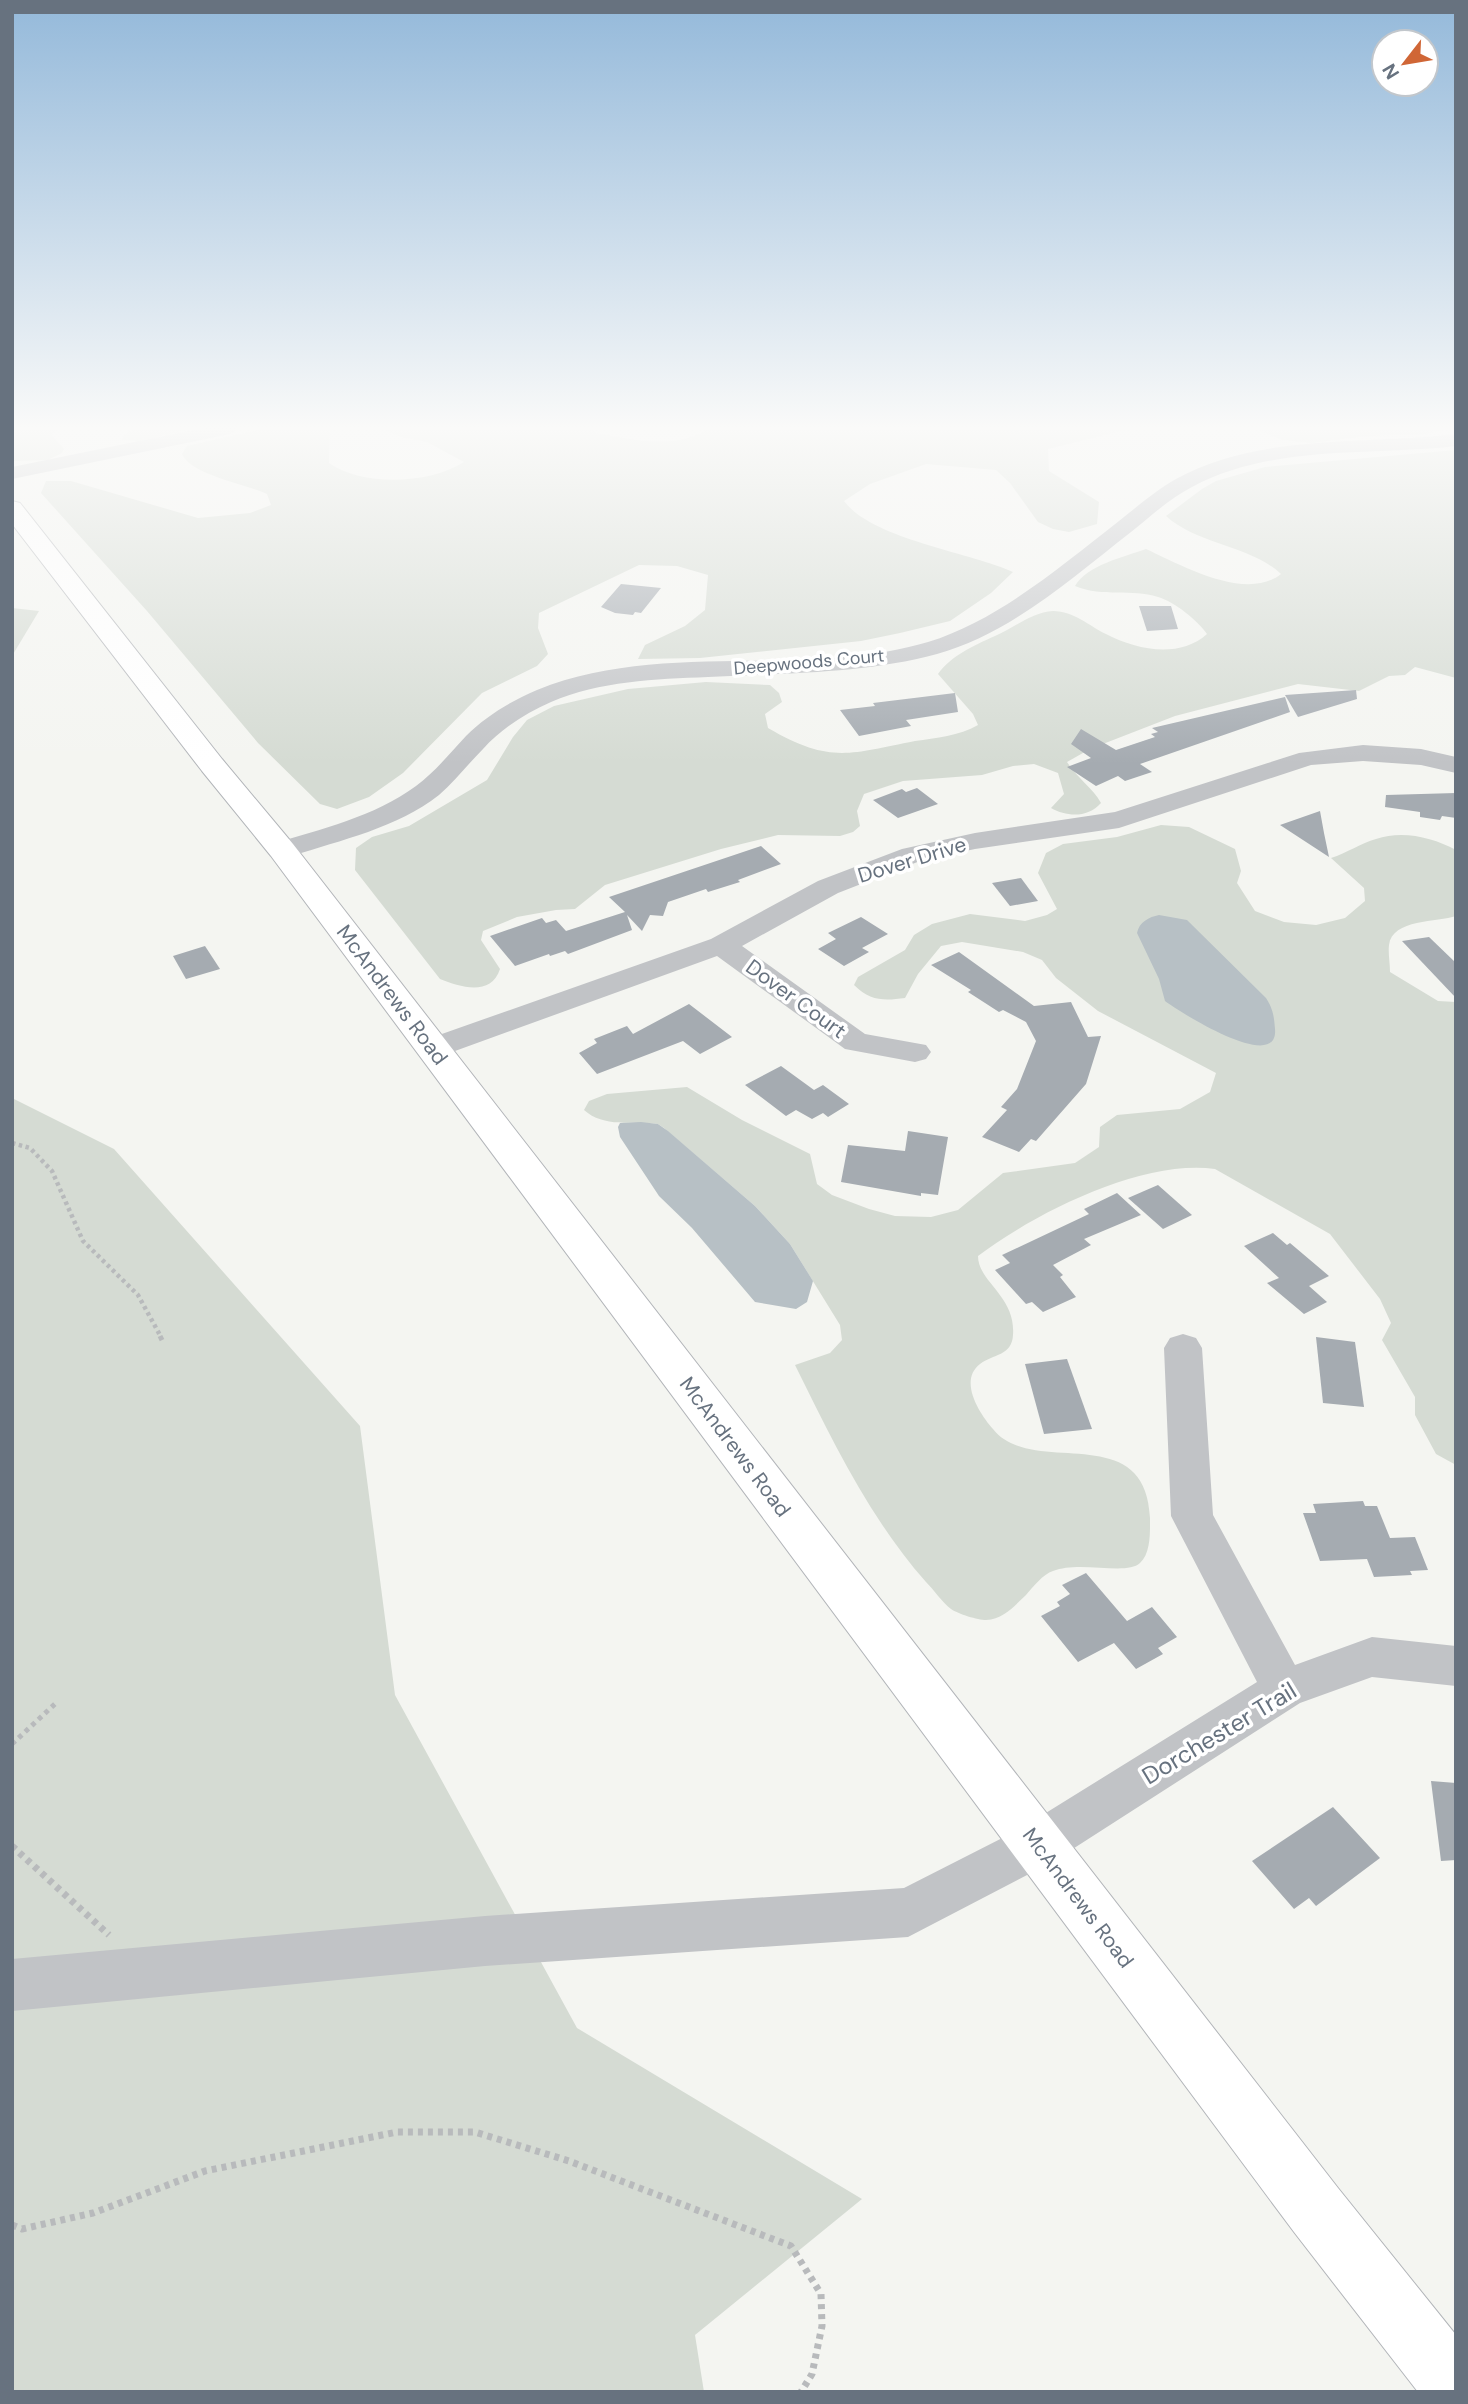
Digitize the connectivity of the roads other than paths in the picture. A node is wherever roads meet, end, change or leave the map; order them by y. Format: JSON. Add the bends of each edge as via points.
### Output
{"nodes":[{"id":1,"x":33,"y":540,"type":"edge"},
{"id":2,"x":1107,"y":540,"type":"edge"},
{"id":3,"x":1456,"y":765,"type":"edge"},
{"id":4,"x":282,"y":850,"type":"junction"},
{"id":5,"x":721,"y":946,"type":"junction"},
{"id":6,"x":433,"y":1048,"type":"junction"},
{"id":7,"x":915,"y":1052,"type":"dead end"},
{"id":8,"x":1183,"y":1348,"type":"dead end"},
{"id":9,"x":1456,"y":1666,"type":"edge"},
{"id":10,"x":1284,"y":1689,"type":"junction"},
{"id":11,"x":1037,"y":1845,"type":"junction"},
{"id":12,"x":12,"y":1985,"type":"edge"},
{"id":13,"x":1456,"y":2387,"type":"edge"}],
"edges":[{"from":1,"to":4,"type":"main road","name":"McAndrews Road"},
{"from":2,"to":4,"type":"street","name":"Deepwoods Court","via":[[990,624],[933,647],[849,662],[625,675],[545,695],[513,711],[484,734],[456,766],[420,796],[373,819]]},
{"from":3,"to":5,"type":"street","name":"Dover Drive","via":[[1420,757],[1363,754],[1308,758],[1119,820],[912,855],[828,887]]},
{"from":4,"to":6,"type":"main road","name":"McAndrews Road"},
{"from":5,"to":6,"type":"street","name":"Dover Drive"},
{"from":5,"to":7,"type":"street","name":"Dover Court","via":[[856,1042]]},
{"from":6,"to":11,"type":"main road","name":"McAndrews Road"},
{"from":8,"to":10,"type":"street","via":[[1192,1516]]},
{"from":9,"to":10,"type":"street","name":"Dorchester Trail","via":[[1372,1657]]},
{"from":10,"to":11,"type":"street","name":"Dorchester Trail"},
{"from":11,"to":12,"type":"street","name":"Dorchester Trail","via":[[908,1912],[485,1941]]},
{"from":11,"to":13,"type":"main road","name":"McAndrews Road"}]}
